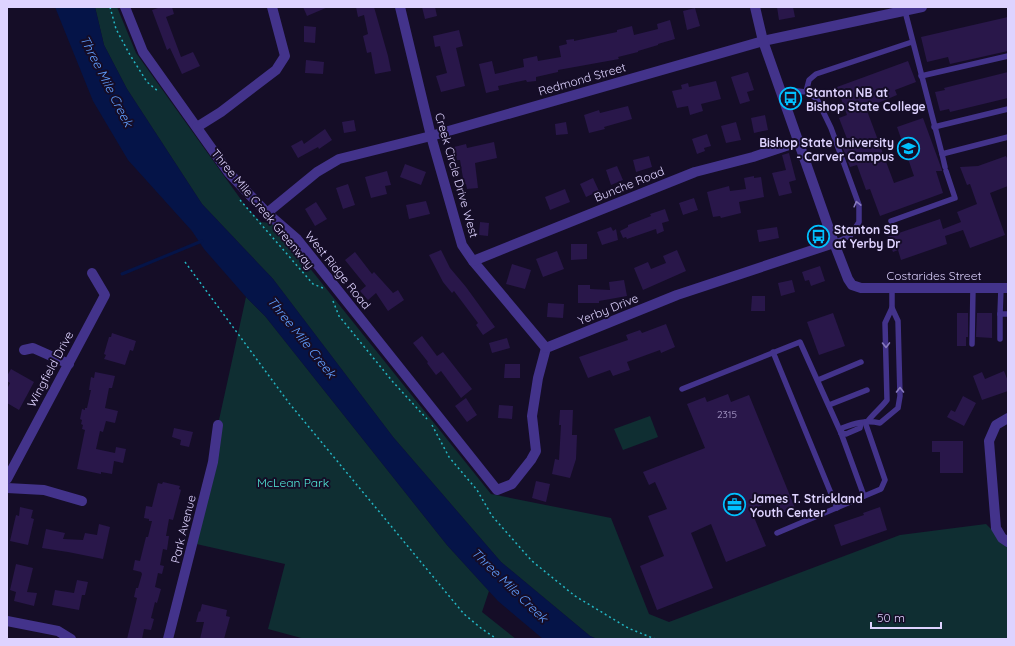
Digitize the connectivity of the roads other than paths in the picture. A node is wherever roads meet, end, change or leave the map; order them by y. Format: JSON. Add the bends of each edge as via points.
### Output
{"nodes":[{"id":1,"x":125,"y":7,"type":"edge"},
{"id":2,"x":272,"y":7,"type":"edge"},
{"id":3,"x":400,"y":7,"type":"edge"},
{"id":4,"x":755,"y":7,"type":"edge"},
{"id":5,"x":922,"y":7,"type":"edge"},
{"id":6,"x":905,"y":11,"type":"junction"},
{"id":7,"x":763,"y":41,"type":"junction"},
{"id":8,"x":912,"y":42,"type":"junction"},
{"id":9,"x":1008,"y":56,"type":"edge"},
{"id":10,"x":921,"y":76,"type":"junction"},
{"id":11,"x":806,"y":92,"type":"junction"},
{"id":12,"x":782,"y":96,"type":"junction"},
{"id":13,"x":1008,"y":109,"type":"edge"},
{"id":14,"x":197,"y":127,"type":"junction"},
{"id":15,"x":934,"y":127,"type":"junction"},
{"id":16,"x":431,"y":136,"type":"junction"},
{"id":17,"x":1008,"y":137,"type":"edge"},
{"id":18,"x":798,"y":142,"type":"junction"},
{"id":19,"x":942,"y":154,"type":"junction"},
{"id":20,"x":267,"y":213,"type":"junction"},
{"id":21,"x":891,"y":221,"type":"dead end"},
{"id":22,"x":834,"y":243,"type":"junction"},
{"id":23,"x":473,"y":261,"type":"junction"},
{"id":24,"x":92,"y":273,"type":"dead end"},
{"id":25,"x":892,"y":288,"type":"junction"},
{"id":26,"x":973,"y":288,"type":"junction"},
{"id":27,"x":1004,"y":288,"type":"edge"},
{"id":28,"x":892,"y":308,"type":"junction"},
{"id":29,"x":1000,"y":314,"type":"junction"},
{"id":30,"x":1008,"y":314,"type":"edge"},
{"id":31,"x":1000,"y":339,"type":"dead end"},
{"id":32,"x":972,"y":344,"type":"dead end"},
{"id":33,"x":546,"y":348,"type":"junction"},
{"id":34,"x":24,"y":350,"type":"dead end"},
{"id":35,"x":773,"y":352,"type":"junction"},
{"id":36,"x":861,"y":362,"type":"dead end"},
{"id":37,"x":69,"y":364,"type":"junction"},
{"id":38,"x":818,"y":380,"type":"junction"},
{"id":39,"x":682,"y":389,"type":"dead end"},
{"id":40,"x":867,"y":390,"type":"dead end"},
{"id":41,"x":829,"y":405,"type":"junction"},
{"id":42,"x":1008,"y":418,"type":"edge"},
{"id":43,"x":865,"y":422,"type":"junction"},
{"id":44,"x":218,"y":425,"type":"dead end"},
{"id":45,"x":841,"y":433,"type":"junction"},
{"id":46,"x":7,"y":478,"type":"edge"},
{"id":47,"x":7,"y":488,"type":"edge"},
{"id":48,"x":864,"y":496,"type":"junction"},
{"id":49,"x":82,"y":501,"type":"dead end"},
{"id":50,"x":836,"y":508,"type":"junction"},
{"id":51,"x":777,"y":533,"type":"dead end"},
{"id":52,"x":1005,"y":540,"type":"edge"},
{"id":53,"x":7,"y":621,"type":"edge"},
{"id":54,"x":71,"y":639,"type":"edge"},
{"id":55,"x":168,"y":639,"type":"edge"}],
"edges":[{"from":1,"to":14,"type":"street","name":"West Ridge Road","via":[[143,52]]},
{"from":2,"to":14,"type":"street","via":[[285,56],[276,70]]},
{"from":3,"to":16,"type":"street","name":"Creek Circle Drive West"},
{"from":4,"to":7,"type":"street"},
{"from":5,"to":6,"type":"street","name":"Redmond Street"},
{"from":6,"to":7,"type":"street","name":"Redmond Street"},
{"from":6,"to":8,"type":"lane"},
{"from":7,"to":12,"type":"street"},
{"from":7,"to":16,"type":"street","name":"Redmond Street"},
{"from":8,"to":10,"type":"lane"},
{"from":8,"to":11,"type":"lane","via":[[816,74],[809,80]]},
{"from":9,"to":10,"type":"lane"},
{"from":10,"to":15,"type":"lane"},
{"from":11,"to":12,"type":"lane","via":[[797,91]]},
{"from":22,"to":11,"type":"lane","one_way":true,"via":[[850,236],[859,222],[859,205],[817,99]]},
{"from":12,"to":18,"type":"street"},
{"from":13,"to":15,"type":"lane"},
{"from":14,"to":20,"type":"street","name":"West Ridge Road","via":[[229,173]]},
{"from":15,"to":19,"type":"lane"},
{"from":16,"to":20,"type":"street","name":"Redmond Street","via":[[339,159],[317,172]]},
{"from":16,"to":23,"type":"street","name":"Creek Circle Drive West","via":[[462,245]]},
{"from":17,"to":19,"type":"lane"},
{"from":18,"to":22,"type":"street"},
{"from":18,"to":23,"type":"street","name":"Bunche Road","via":[[695,172]]},
{"from":19,"to":21,"type":"lane","via":[[955,198]]},
{"from":20,"to":33,"type":"street","name":"West Ridge Road","via":[[297,239],[497,490],[512,484],[536,451],[532,416]]},
{"from":22,"to":25,"type":"street","name":"Costarides Street","via":[[852,285],[861,288]]},
{"from":22,"to":33,"type":"street","name":"Yerby Drive","via":[[677,295]]},
{"from":23,"to":33,"type":"street","name":"Creek Circle Drive West"},
{"from":24,"to":37,"type":"street","name":"Wingfield Drive","via":[[105,295]]},
{"from":25,"to":26,"type":"street","name":"Costarides Street"},
{"from":25,"to":28,"type":"lane"},
{"from":26,"to":27,"type":"street","name":"Costarides Street"},
{"from":26,"to":32,"type":"lane"},
{"from":27,"to":29,"type":"lane"},
{"from":28,"to":43,"type":"lane","one_way":true,"via":[[885,323],[886,400]]},
{"from":43,"to":28,"type":"lane","one_way":true,"via":[[880,423],[898,408],[898,320]]},
{"from":29,"to":30,"type":"lane"},
{"from":29,"to":31,"type":"lane"},
{"from":34,"to":37,"type":"street","via":[[33,348]]},
{"from":35,"to":38,"type":"lane","via":[[800,342]]},
{"from":35,"to":39,"type":"lane"},
{"from":35,"to":50,"type":"lane"},
{"from":36,"to":38,"type":"lane"},
{"from":37,"to":46,"type":"street","name":"Wingfield Drive"},
{"from":38,"to":41,"type":"lane"},
{"from":40,"to":41,"type":"lane"},
{"from":41,"to":45,"type":"lane"},
{"from":42,"to":52,"type":"street","via":[[996,425],[989,441],[996,528]]},
{"from":43,"to":45,"type":"lane","via":[[842,428]]},
{"from":43,"to":48,"type":"lane","via":[[884,480],[881,489]]},
{"from":44,"to":55,"type":"street","name":"Park Avenue","via":[[213,462]]},
{"from":45,"to":48,"type":"lane"},
{"from":47,"to":49,"type":"street","via":[[44,490]]},
{"from":48,"to":50,"type":"lane"},
{"from":50,"to":51,"type":"lane"},
{"from":53,"to":54,"type":"street","via":[[58,631]]}]}
